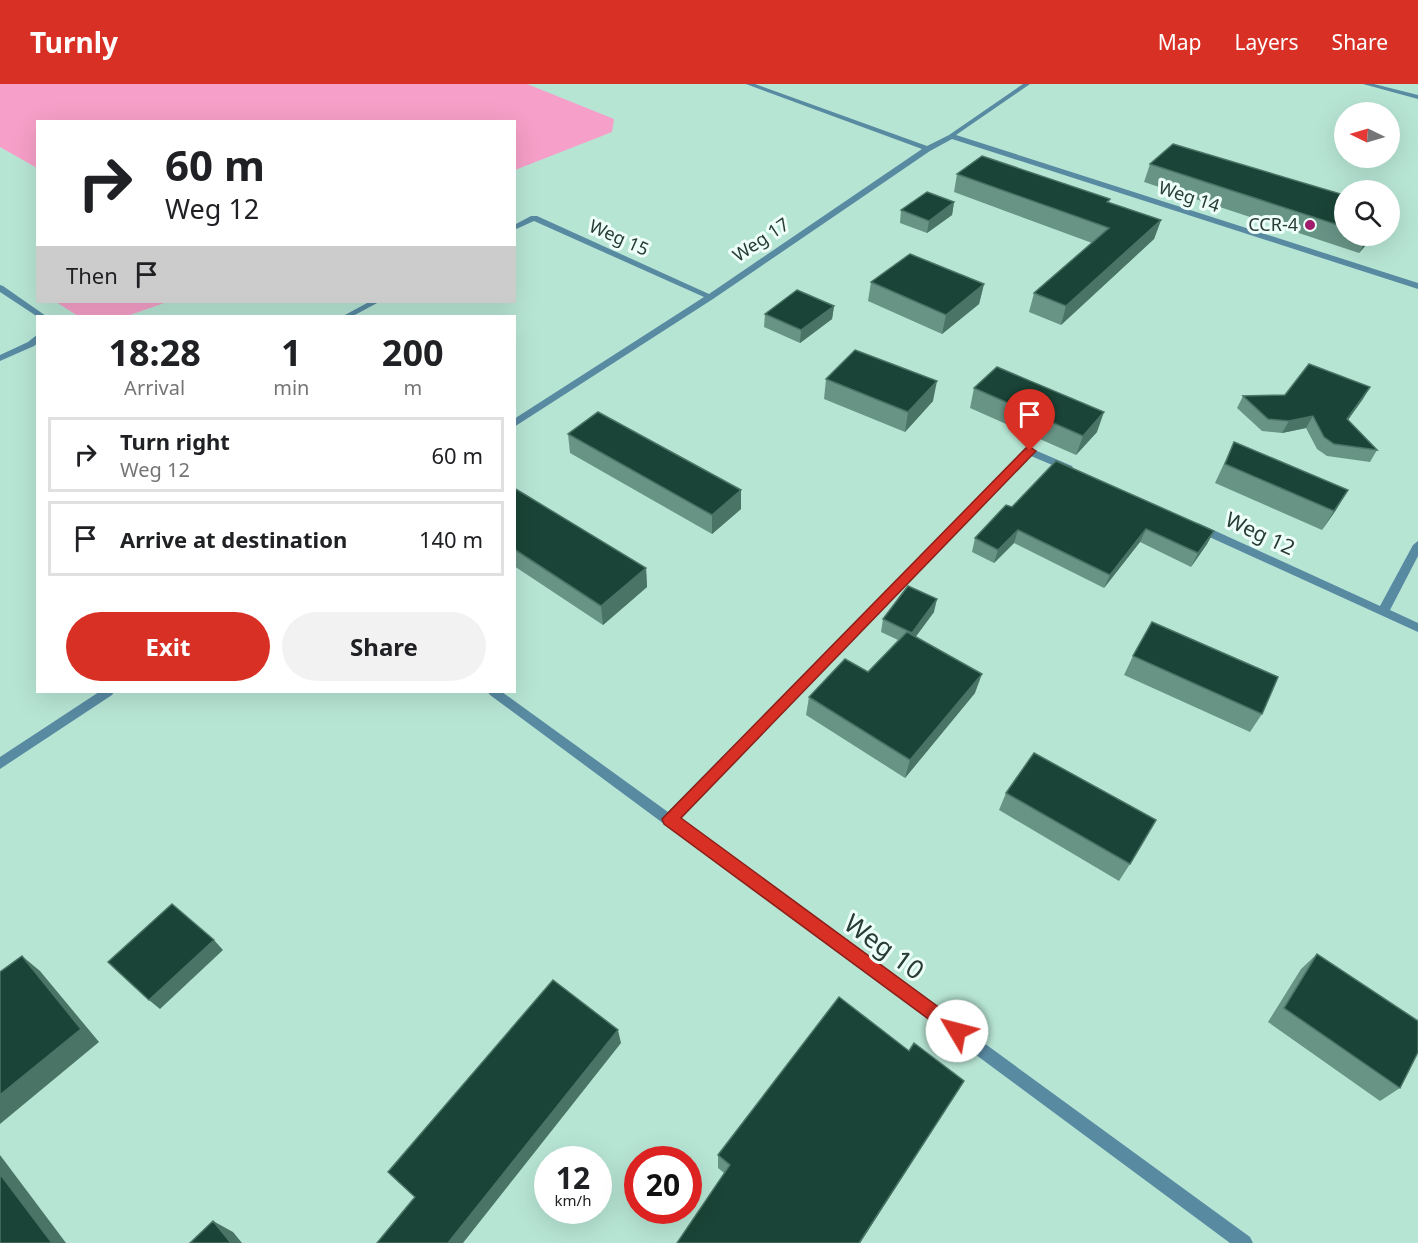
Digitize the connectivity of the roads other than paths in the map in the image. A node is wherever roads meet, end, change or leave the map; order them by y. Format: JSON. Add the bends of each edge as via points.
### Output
{"nodes":[{"id":1,"x":749,"y":84,"type":"edge"},
{"id":2,"x":1027,"y":84,"type":"edge"},
{"id":3,"x":1366,"y":84,"type":"edge"},
{"id":4,"x":1418,"y":98,"type":"edge"},
{"id":5,"x":951,"y":136,"type":"junction"},
{"id":6,"x":927,"y":149,"type":"junction"},
{"id":7,"x":516,"y":227,"type":"edge"},
{"id":8,"x":1418,"y":286,"type":"edge"},
{"id":9,"x":0,"y":288,"type":"edge"},
{"id":10,"x":710,"y":297,"type":"junction"},
{"id":11,"x":373,"y":303,"type":"edge"},
{"id":12,"x":40,"y":315,"type":"edge"},
{"id":13,"x":349,"y":315,"type":"edge"},
{"id":14,"x":35,"y":344,"type":"edge"},
{"id":15,"x":0,"y":358,"type":"edge"},
{"id":16,"x":516,"y":423,"type":"edge"},
{"id":17,"x":1084,"y":475,"type":"edge"},
{"id":18,"x":1191,"y":524,"type":"edge"},
{"id":19,"x":1418,"y":545,"type":"edge"},
{"id":20,"x":1383,"y":612,"type":"junction"},
{"id":21,"x":1418,"y":628,"type":"edge"},
{"id":22,"x":106,"y":693,"type":"edge"},
{"id":23,"x":495,"y":693,"type":"edge"},
{"id":24,"x":0,"y":764,"type":"edge"},
{"id":25,"x":670,"y":819,"type":"junction"},
{"id":26,"x":1244,"y":1243,"type":"edge"}],
"edges":[{"from":1,"to":6,"type":"lane"},
{"from":2,"to":5,"type":"lane","name":"Weg 17"},
{"from":3,"to":4,"type":"lane"},
{"from":5,"to":6,"type":"lane","name":"Weg 17"},
{"from":5,"to":8,"type":"lane","name":"Weg 14"},
{"from":6,"to":10,"type":"lane","name":"Weg 17"},
{"from":7,"to":10,"type":"lane","name":"Weg 15","via":[[534,218]]},
{"from":9,"to":12,"type":"lane"},
{"from":10,"to":16,"type":"lane","name":"Weg 17"},
{"from":11,"to":13,"type":"lane"},
{"from":14,"to":15,"type":"lane"},
{"from":17,"to":25,"type":"lane","via":[[1030,451]]},
{"from":18,"to":20,"type":"lane","name":"Weg 12"},
{"from":19,"to":20,"type":"lane"},
{"from":20,"to":21,"type":"lane","name":"Weg 12"},
{"from":22,"to":24,"type":"lane"},
{"from":23,"to":25,"type":"lane","name":"Weg 10"},
{"from":25,"to":26,"type":"lane","name":"Weg 10"}]}
